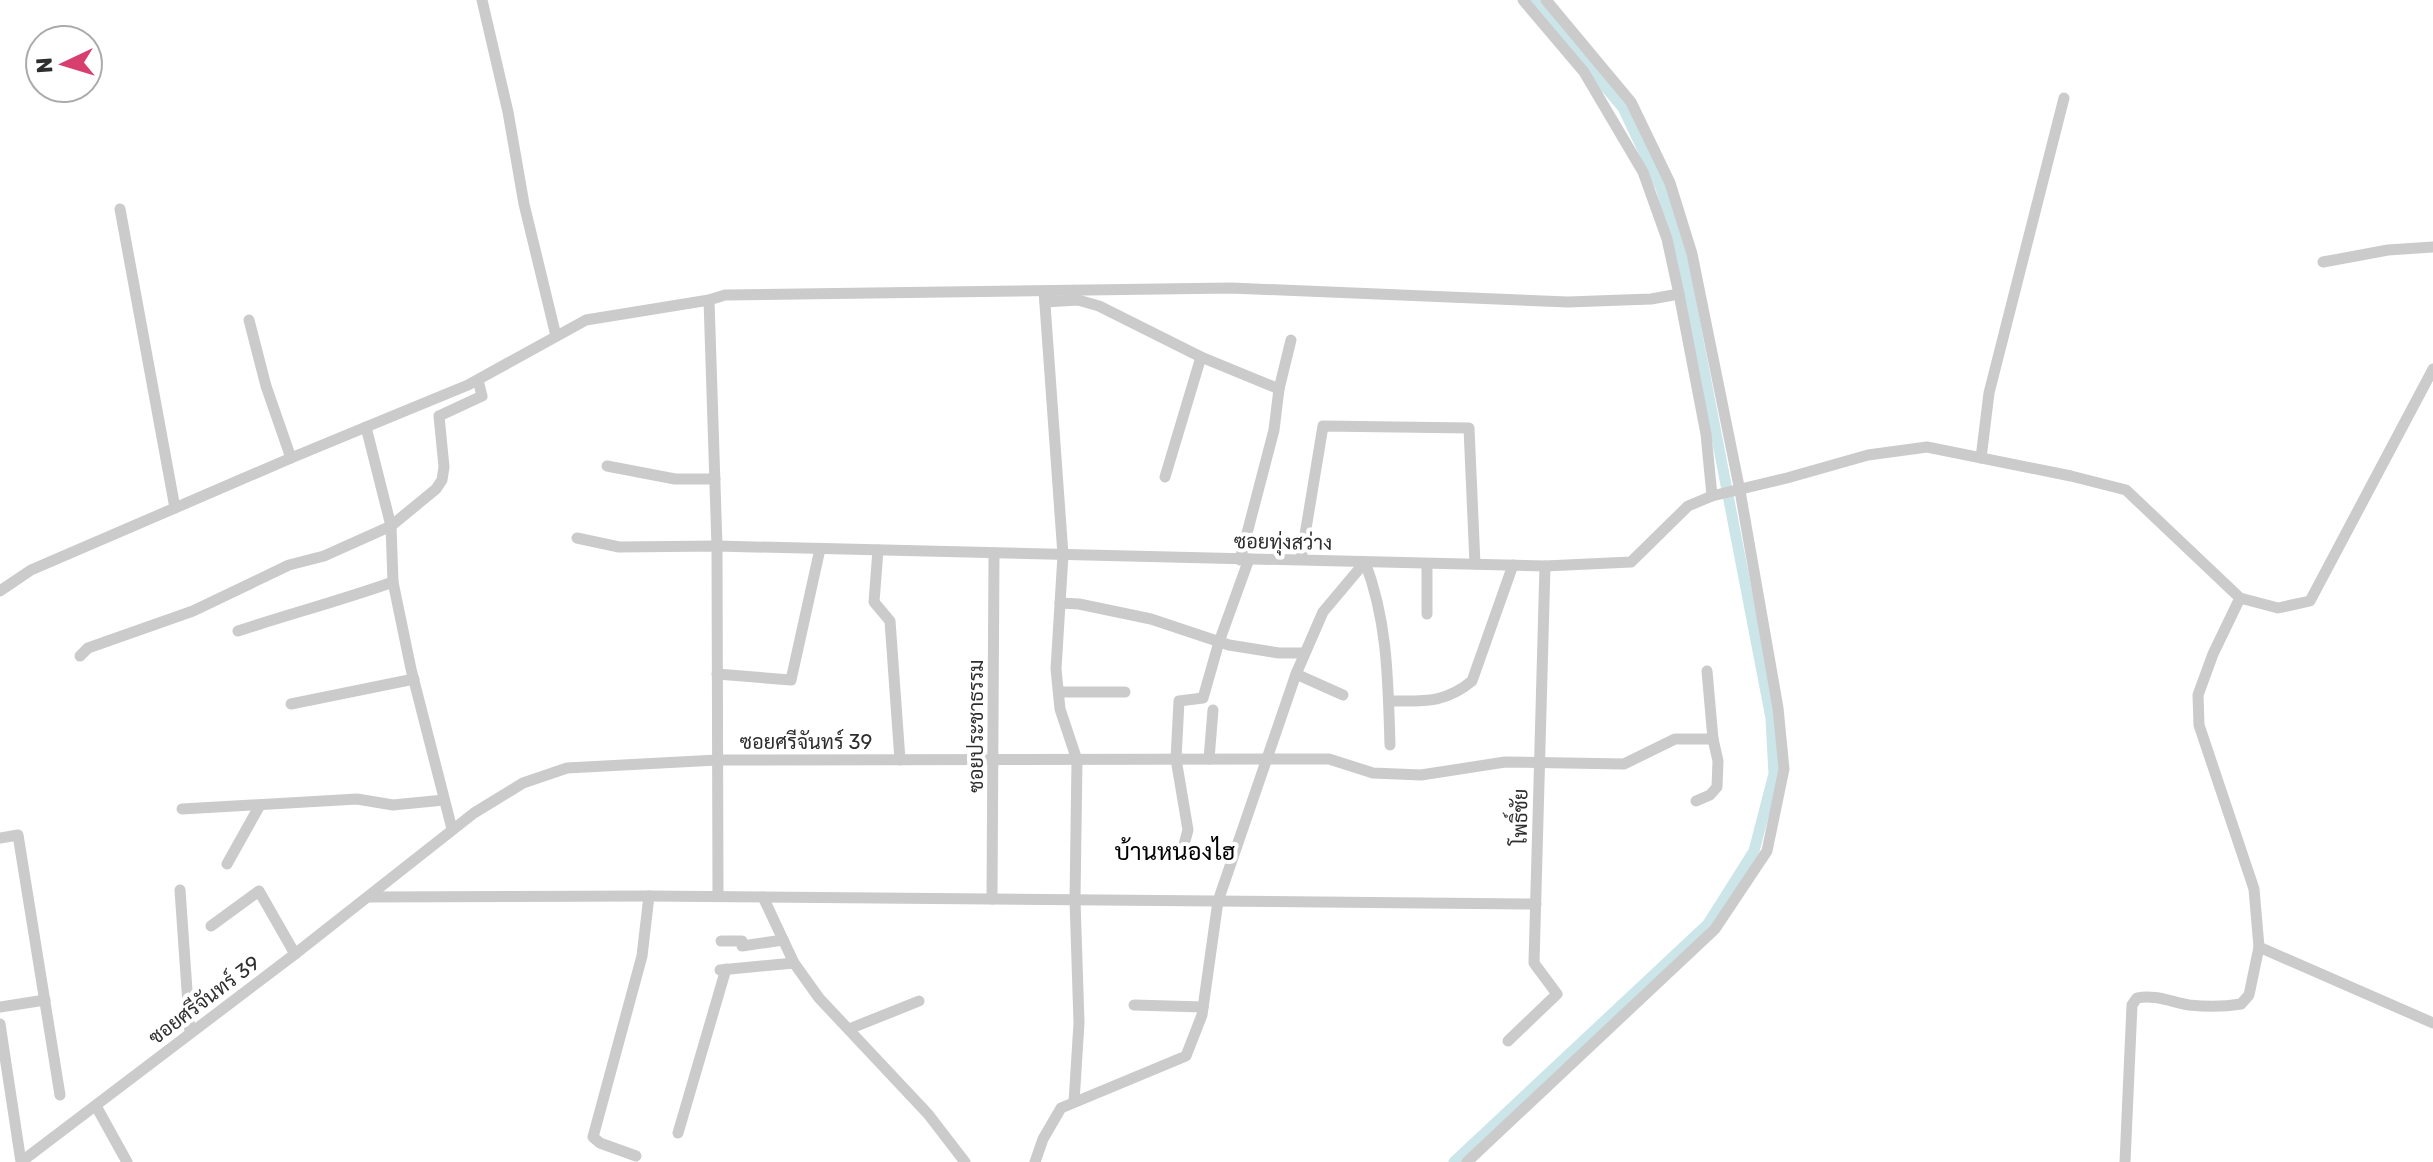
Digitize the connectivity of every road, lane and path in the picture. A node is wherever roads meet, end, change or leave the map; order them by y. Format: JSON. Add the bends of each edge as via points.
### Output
{"nodes":[{"id":1,"x":482,"y":0,"type":"edge"},
{"id":2,"x":1523,"y":0,"type":"edge"},
{"id":3,"x":1546,"y":0,"type":"edge"},
{"id":4,"x":2064,"y":98,"type":"dead end"},
{"id":5,"x":120,"y":209,"type":"dead end"},
{"id":6,"x":2433,"y":247,"type":"edge"},
{"id":7,"x":2323,"y":262,"type":"dead end"},
{"id":8,"x":1679,"y":294,"type":"junction"},
{"id":9,"x":1045,"y":296,"type":"junction"},
{"id":10,"x":709,"y":300,"type":"junction"},
{"id":11,"x":249,"y":320,"type":"dead end"},
{"id":12,"x":556,"y":336,"type":"junction"},
{"id":13,"x":1291,"y":340,"type":"dead end"},
{"id":14,"x":1201,"y":357,"type":"junction"},
{"id":15,"x":2433,"y":369,"type":"edge"},
{"id":16,"x":478,"y":380,"type":"junction"},
{"id":17,"x":1279,"y":389,"type":"junction"},
{"id":18,"x":366,"y":427,"type":"junction"},
{"id":19,"x":291,"y":458,"type":"junction"},
{"id":20,"x":1981,"y":458,"type":"junction"},
{"id":21,"x":607,"y":466,"type":"dead end"},
{"id":22,"x":1165,"y":477,"type":"dead end"},
{"id":23,"x":715,"y":479,"type":"junction"},
{"id":24,"x":1737,"y":491,"type":"junction"},
{"id":25,"x":1716,"y":495,"type":"junction"},
{"id":26,"x":175,"y":508,"type":"junction"},
{"id":27,"x":391,"y":526,"type":"junction"},
{"id":28,"x":577,"y":538,"type":"dead end"},
{"id":29,"x":717,"y":546,"type":"junction"},
{"id":30,"x":820,"y":549,"type":"junction"},
{"id":31,"x":878,"y":550,"type":"junction"},
{"id":32,"x":994,"y":553,"type":"junction"},
{"id":33,"x":1063,"y":555,"type":"junction"},
{"id":34,"x":1245,"y":559,"type":"junction"},
{"id":35,"x":1301,"y":559,"type":"junction"},
{"id":36,"x":1365,"y":562,"type":"junction"},
{"id":37,"x":1427,"y":564,"type":"junction"},
{"id":38,"x":1475,"y":564,"type":"junction"},
{"id":39,"x":1513,"y":565,"type":"junction"},
{"id":40,"x":1545,"y":566,"type":"junction"},
{"id":41,"x":393,"y":582,"type":"junction"},
{"id":42,"x":0,"y":591,"type":"edge"},
{"id":43,"x":2240,"y":598,"type":"junction"},
{"id":44,"x":1060,"y":603,"type":"junction"},
{"id":45,"x":1427,"y":614,"type":"dead end"},
{"id":46,"x":238,"y":631,"type":"dead end"},
{"id":47,"x":1219,"y":642,"type":"junction"},
{"id":48,"x":1304,"y":653,"type":"junction"},
{"id":49,"x":80,"y":656,"type":"dead end"},
{"id":50,"x":1707,"y":671,"type":"dead end"},
{"id":51,"x":717,"y":674,"type":"junction"},
{"id":52,"x":1296,"y":674,"type":"junction"},
{"id":53,"x":414,"y":679,"type":"junction"},
{"id":54,"x":1059,"y":692,"type":"junction"},
{"id":55,"x":1125,"y":692,"type":"dead end"},
{"id":56,"x":1343,"y":695,"type":"dead end"},
{"id":57,"x":1389,"y":701,"type":"junction"},
{"id":58,"x":291,"y":704,"type":"dead end"},
{"id":59,"x":1213,"y":710,"type":"dead end"},
{"id":60,"x":1713,"y":739,"type":"junction"},
{"id":61,"x":1390,"y":745,"type":"dead end"},
{"id":62,"x":1176,"y":759,"type":"junction"},
{"id":63,"x":1209,"y":759,"type":"junction"},
{"id":64,"x":1268,"y":759,"type":"junction"},
{"id":65,"x":717,"y":760,"type":"junction"},
{"id":66,"x":900,"y":760,"type":"junction"},
{"id":67,"x":994,"y":760,"type":"junction"},
{"id":68,"x":1077,"y":760,"type":"junction"},
{"id":69,"x":1540,"y":764,"type":"junction"},
{"id":70,"x":444,"y":800,"type":"junction"},
{"id":71,"x":1696,"y":801,"type":"dead end"},
{"id":72,"x":260,"y":805,"type":"junction"},
{"id":73,"x":182,"y":809,"type":"dead end"},
{"id":74,"x":452,"y":829,"type":"junction"},
{"id":75,"x":0,"y":838,"type":"edge"},
{"id":76,"x":1182,"y":852,"type":"dead end"},
{"id":77,"x":227,"y":864,"type":"dead end"},
{"id":78,"x":180,"y":890,"type":"dead end"},
{"id":79,"x":649,"y":896,"type":"junction"},
{"id":80,"x":718,"y":896,"type":"junction"},
{"id":81,"x":368,"y":897,"type":"junction"},
{"id":82,"x":763,"y":897,"type":"junction"},
{"id":83,"x":992,"y":899,"type":"junction"},
{"id":84,"x":1075,"y":900,"type":"junction"},
{"id":85,"x":1218,"y":901,"type":"junction"},
{"id":86,"x":1536,"y":904,"type":"junction"},
{"id":87,"x":211,"y":926,"type":"dead end"},
{"id":88,"x":783,"y":940,"type":"junction"},
{"id":89,"x":721,"y":941,"type":"dead end"},
{"id":90,"x":2259,"y":947,"type":"junction"},
{"id":91,"x":295,"y":954,"type":"junction"},
{"id":92,"x":794,"y":963,"type":"junction"},
{"id":93,"x":45,"y":1000,"type":"junction"},
{"id":94,"x":919,"y":1001,"type":"dead end"},
{"id":95,"x":1134,"y":1005,"type":"dead end"},
{"id":96,"x":0,"y":1007,"type":"edge"},
{"id":97,"x":1203,"y":1007,"type":"junction"},
{"id":98,"x":2433,"y":1023,"type":"edge"},
{"id":99,"x":0,"y":1024,"type":"edge"},
{"id":100,"x":849,"y":1029,"type":"junction"},
{"id":101,"x":190,"y":1033,"type":"junction"},
{"id":102,"x":1508,"y":1041,"type":"dead end"},
{"id":103,"x":60,"y":1095,"type":"dead end"},
{"id":104,"x":1074,"y":1102,"type":"junction"},
{"id":105,"x":96,"y":1106,"type":"junction"},
{"id":106,"x":678,"y":1133,"type":"dead end"},
{"id":107,"x":636,"y":1156,"type":"dead end"},
{"id":108,"x":21,"y":1162,"type":"edge"},
{"id":109,"x":127,"y":1162,"type":"edge"},
{"id":110,"x":965,"y":1162,"type":"edge"},
{"id":111,"x":1035,"y":1162,"type":"edge"},
{"id":112,"x":1467,"y":1162,"type":"edge"},
{"id":113,"x":2125,"y":1162,"type":"edge"}],
"edges":[{"from":1,"to":12,"type":"street"},
{"from":2,"to":8,"type":"street","via":[[1584,72],[1643,172],[1667,239]]},
{"from":3,"to":24,"type":"street","via":[[1631,102],[1670,183],[1692,254]]},
{"from":4,"to":20,"type":"street","via":[[1989,393]]},
{"from":5,"to":26,"type":"street"},
{"from":6,"to":7,"type":"street"},
{"from":8,"to":9,"type":"street","via":[[1568,302],[1231,288]]},
{"from":8,"to":25,"type":"street"},
{"from":9,"to":10,"type":"street","via":[[725,295]]},
{"from":9,"to":14,"type":"street","via":[[1099,306]]},
{"from":9,"to":33,"type":"street"},
{"from":10,"to":12,"type":"street","via":[[586,320]]},
{"from":10,"to":23,"type":"street"},
{"from":11,"to":19,"type":"street"},
{"from":12,"to":16,"type":"street"},
{"from":13,"to":17,"type":"street"},
{"from":14,"to":17,"type":"street"},
{"from":14,"to":22,"type":"street"},
{"from":15,"to":43,"type":"street","via":[[2310,601],[2278,608]]},
{"from":16,"to":18,"type":"street"},
{"from":16,"to":27,"type":"street","via":[[482,396],[439,416],[442,480]]},
{"from":17,"to":34,"type":"street"},
{"from":18,"to":19,"type":"street"},
{"from":18,"to":27,"type":"street"},
{"from":19,"to":26,"type":"street"},
{"from":20,"to":24,"type":"street","name":"ซอยทุ่งสว่าง","via":[[1912,449],[1868,455]]},
{"from":20,"to":43,"type":"street","name":"ซอยทุ่งสว่าง","via":[[2126,490]]},
{"from":21,"to":23,"type":"street","via":[[675,479]]},
{"from":23,"to":29,"type":"street"},
{"from":24,"to":25,"type":"street","name":"ซอยทุ่งสว่าง"},
{"from":24,"to":112,"type":"street","via":[[1778,708],[1784,769],[1767,851],[1715,929]]},
{"from":25,"to":40,"type":"street","name":"ซอยทุ่งสว่าง","via":[[1688,506],[1631,562]]},
{"from":26,"to":42,"type":"street","via":[[31,570]]},
{"from":27,"to":41,"type":"street"},
{"from":27,"to":49,"type":"street","via":[[324,556],[289,565],[193,611],[88,648]]},
{"from":28,"to":29,"type":"street","name":"ซอยทุ่งสว่าง","via":[[619,547]]},
{"from":29,"to":30,"type":"street","name":"ซอยทุ่งสว่าง"},
{"from":29,"to":51,"type":"street"},
{"from":30,"to":31,"type":"street","name":"ซอยทุ่งสว่าง"},
{"from":30,"to":51,"type":"street","via":[[791,680]]},
{"from":31,"to":32,"type":"street","name":"ซอยทุ่งสว่าง"},
{"from":31,"to":66,"type":"street","via":[[874,602],[890,621]]},
{"from":32,"to":33,"type":"street","name":"ซอยทุ่งสว่าง"},
{"from":32,"to":67,"type":"street","name":"ซอยประชาธรรม"},
{"from":33,"to":34,"type":"street","name":"ซอยทุ่งสว่าง"},
{"from":33,"to":44,"type":"street"},
{"from":34,"to":35,"type":"street","name":"ซอยทุ่งสว่าง"},
{"from":34,"to":47,"type":"street"},
{"from":35,"to":36,"type":"street","name":"ซอยทุ่งสว่าง"},
{"from":35,"to":38,"type":"street","via":[[1323,426],[1469,428]]},
{"from":36,"to":37,"type":"street","name":"ซอยทุ่งสว่าง"},
{"from":36,"to":48,"type":"street","via":[[1323,612]]},
{"from":36,"to":57,"type":"street","via":[[1382,624]]},
{"from":37,"to":38,"type":"street","name":"ซอยทุ่งสว่าง"},
{"from":37,"to":45,"type":"street"},
{"from":38,"to":39,"type":"street","name":"ซอยทุ่งสว่าง"},
{"from":39,"to":40,"type":"street","name":"ซอยทุ่งสว่าง"},
{"from":39,"to":57,"type":"street","via":[[1472,681],[1434,701]]},
{"from":40,"to":69,"type":"street","name":"โพธิ์ชัย"},
{"from":41,"to":46,"type":"street"},
{"from":41,"to":53,"type":"street"},
{"from":43,"to":90,"type":"street","via":[[2198,695],[2199,725],[2254,889]]},
{"from":44,"to":47,"type":"street","via":[[1151,619]]},
{"from":44,"to":54,"type":"street"},
{"from":47,"to":48,"type":"street"},
{"from":47,"to":62,"type":"street","via":[[1203,698],[1179,701]]},
{"from":48,"to":52,"type":"street"},
{"from":50,"to":60,"type":"street"},
{"from":51,"to":65,"type":"street"},
{"from":52,"to":56,"type":"street"},
{"from":52,"to":64,"type":"street"},
{"from":53,"to":58,"type":"street"},
{"from":53,"to":70,"type":"street"},
{"from":54,"to":55,"type":"street"},
{"from":54,"to":68,"type":"street"},
{"from":57,"to":61,"type":"street"},
{"from":59,"to":63,"type":"street"},
{"from":60,"to":69,"type":"street","name":"ซอยศรีจันทร์ 39","via":[[1675,739],[1624,764]]},
{"from":60,"to":71,"type":"street","via":[[1717,787]]},
{"from":62,"to":63,"type":"street","name":"ซอยศรีจันทร์ 39"},
{"from":62,"to":68,"type":"street","name":"ซอยศรีจันทร์ 39"},
{"from":62,"to":76,"type":"street","via":[[1188,830]]},
{"from":63,"to":64,"type":"street","name":"ซอยศรีจันทร์ 39"},
{"from":64,"to":69,"type":"street","name":"ซอยศรีจันทร์ 39","via":[[1329,759],[1373,773],[1421,775],[1505,762]]},
{"from":64,"to":85,"type":"street"},
{"from":65,"to":66,"type":"street","name":"ซอยศรีจันทร์ 39"},
{"from":65,"to":74,"type":"street","name":"ซอยศรีจันทร์ 39","via":[[567,768],[523,783]]},
{"from":65,"to":80,"type":"street"},
{"from":66,"to":67,"type":"street","name":"ซอยศรีจันทร์ 39"},
{"from":67,"to":68,"type":"street","name":"ซอยศรีจันทร์ 39"},
{"from":67,"to":83,"type":"street","name":"ซอยประชาธรรม"},
{"from":68,"to":84,"type":"street"},
{"from":69,"to":86,"type":"street","name":"โพธิ์ชัย"},
{"from":70,"to":72,"type":"street"},
{"from":70,"to":74,"type":"street"},
{"from":72,"to":73,"type":"street"},
{"from":72,"to":77,"type":"street"},
{"from":74,"to":81,"type":"street","name":"ซอยศรีจันทร์ 39"},
{"from":75,"to":93,"type":"street","via":[[18,835]]},
{"from":78,"to":101,"type":"street"},
{"from":79,"to":80,"type":"street"},
{"from":79,"to":81,"type":"street"},
{"from":79,"to":107,"type":"street","via":[[642,956],[593,1137]]},
{"from":80,"to":82,"type":"street"},
{"from":81,"to":91,"type":"street","name":"ซอยศรีจันทร์ 39"},
{"from":82,"to":83,"type":"street"},
{"from":82,"to":88,"type":"street"},
{"from":83,"to":84,"type":"street"},
{"from":84,"to":85,"type":"street"},
{"from":84,"to":104,"type":"street","via":[[1079,1023]]},
{"from":85,"to":86,"type":"street"},
{"from":85,"to":97,"type":"street"},
{"from":86,"to":102,"type":"street","name":"โพธิ์ชัย","via":[[1534,963],[1557,994]]},
{"from":87,"to":91,"type":"street","via":[[259,891]]},
{"from":88,"to":89,"type":"street","via":[[742,946],[742,941]]},
{"from":88,"to":92,"type":"street"},
{"from":90,"to":98,"type":"street"},
{"from":90,"to":113,"type":"street","via":[[2249,995],[2241,1004],[2222,1007],[2147,996],[2132,1005]]},
{"from":91,"to":101,"type":"street","name":"ซอยศรีจันทร์ 39"},
{"from":92,"to":100,"type":"street"},
{"from":92,"to":106,"type":"street","via":[[723,970]]},
{"from":93,"to":96,"type":"street"},
{"from":93,"to":103,"type":"street"},
{"from":94,"to":100,"type":"street"},
{"from":95,"to":97,"type":"street"},
{"from":97,"to":104,"type":"street","via":[[1186,1056]]},
{"from":99,"to":108,"type":"street"},
{"from":100,"to":110,"type":"street"},
{"from":101,"to":105,"type":"street","name":"ซอยศรีจันทร์ 39"},
{"from":104,"to":111,"type":"street","via":[[1061,1108]]},
{"from":105,"to":108,"type":"street","name":"ซอยศรีจันทร์ 39"},
{"from":105,"to":109,"type":"street"}]}
